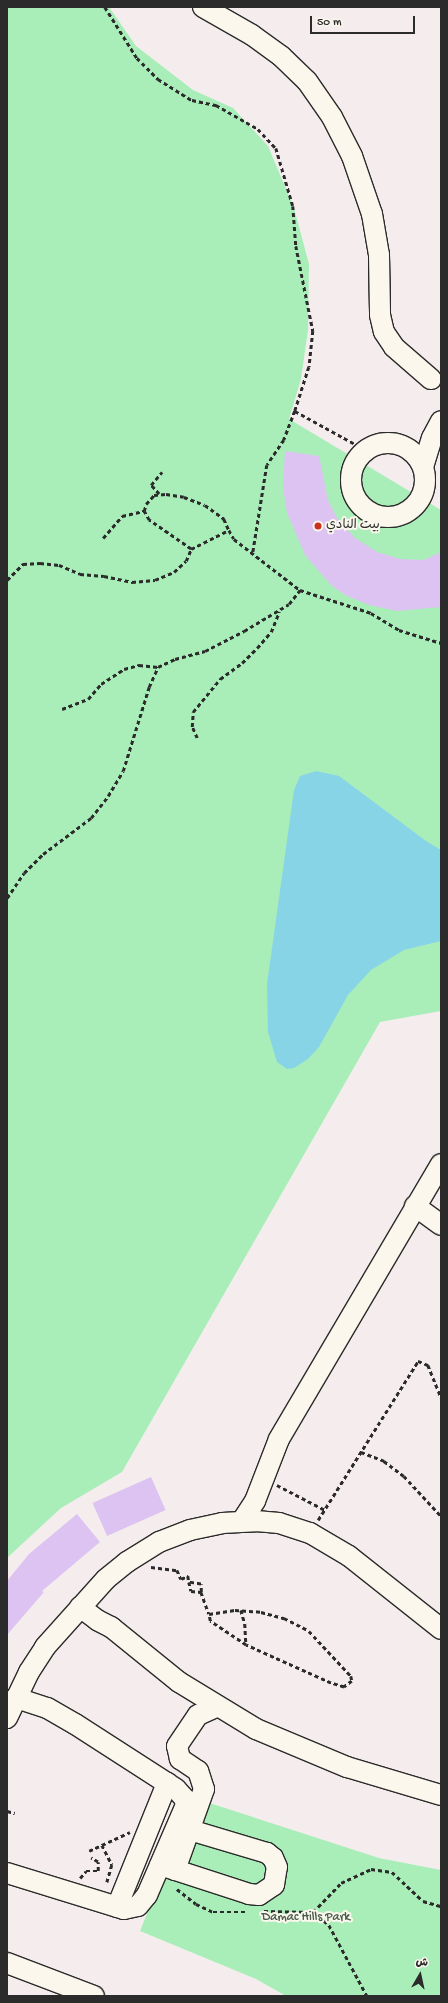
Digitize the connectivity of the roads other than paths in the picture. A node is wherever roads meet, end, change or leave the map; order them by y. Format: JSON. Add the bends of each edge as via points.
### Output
{"nodes":[{"id":1,"x":203,"y":7,"type":"edge"},
{"id":2,"x":431,"y":379,"type":"dead end"},
{"id":3,"x":439,"y":425,"type":"edge"},
{"id":4,"x":401,"y":445,"type":"junction"},
{"id":5,"x":423,"y":467,"type":"junction"},
{"id":6,"x":441,"y":1164,"type":"edge"},
{"id":7,"x":415,"y":1206,"type":"junction"},
{"id":8,"x":441,"y":1225,"type":"edge"},
{"id":9,"x":260,"y":1485,"type":"junction"},
{"id":10,"x":242,"y":1521,"type":"junction"},
{"id":11,"x":269,"y":1522,"type":"junction"},
{"id":12,"x":85,"y":1603,"type":"junction"},
{"id":13,"x":441,"y":1629,"type":"edge"},
{"id":14,"x":16,"y":1698,"type":"junction"},
{"id":15,"x":216,"y":1707,"type":"junction"},
{"id":16,"x":7,"y":1718,"type":"edge"},
{"id":17,"x":167,"y":1783,"type":"junction"},
{"id":18,"x":441,"y":1795,"type":"edge"},
{"id":19,"x":190,"y":1830,"type":"junction"},
{"id":20,"x":164,"y":1869,"type":"junction"},
{"id":21,"x":7,"y":1873,"type":"edge"},
{"id":22,"x":117,"y":1907,"type":"junction"},
{"id":23,"x":7,"y":1962,"type":"edge"},
{"id":24,"x":94,"y":1996,"type":"edge"}],
"edges":[{"from":1,"to":2,"type":"street","via":[[252,35],[281,56],[306,81],[332,117],[352,156],[372,214],[379,255],[380,315],[384,332],[394,347]]},
{"from":3,"to":4,"type":"street","via":[[420,439]]},
{"from":3,"to":5,"type":"street"},
{"from":4,"to":5,"type":"street","via":[[416,456]]},
{"from":4,"to":5,"type":"street","via":[[382,443],[366,450],[355,464],[351,480],[355,496],[374,514],[399,515],[413,506],[425,484]]},
{"from":6,"to":7,"type":"street"},
{"from":7,"to":8,"type":"street"},
{"from":7,"to":9,"type":"street","via":[[279,1438]]},
{"from":9,"to":10,"type":"street"},
{"from":9,"to":11,"type":"street","via":[[261,1508]]},
{"from":10,"to":11,"type":"street"},
{"from":10,"to":12,"type":"street","via":[[190,1530],[159,1542],[106,1579]]},
{"from":11,"to":13,"type":"street","via":[[310,1533],[349,1556]]},
{"from":12,"to":14,"type":"street","via":[[45,1647]]},
{"from":12,"to":15,"type":"street","via":[[179,1682]]},
{"from":14,"to":16,"type":"street"},
{"from":14,"to":17,"type":"street","via":[[61,1716]]},
{"from":15,"to":18,"type":"street","via":[[295,1747],[402,1785]]},
{"from":15,"to":19,"type":"street","via":[[198,1715],[177,1746],[180,1759],[198,1772],[203,1782],[203,1795]]},
{"from":17,"to":20,"type":"street","via":[[182,1793],[186,1805]]},
{"from":17,"to":22,"type":"street"},
{"from":19,"to":20,"type":"street"},
{"from":19,"to":20,"type":"street","via":[[266,1853],[273,1858],[277,1876],[274,1885],[259,1895],[240,1892]]},
{"from":20,"to":22,"type":"street","via":[[144,1901],[138,1906],[124,1909]]},
{"from":21,"to":22,"type":"street"},
{"from":23,"to":24,"type":"street"}]}
